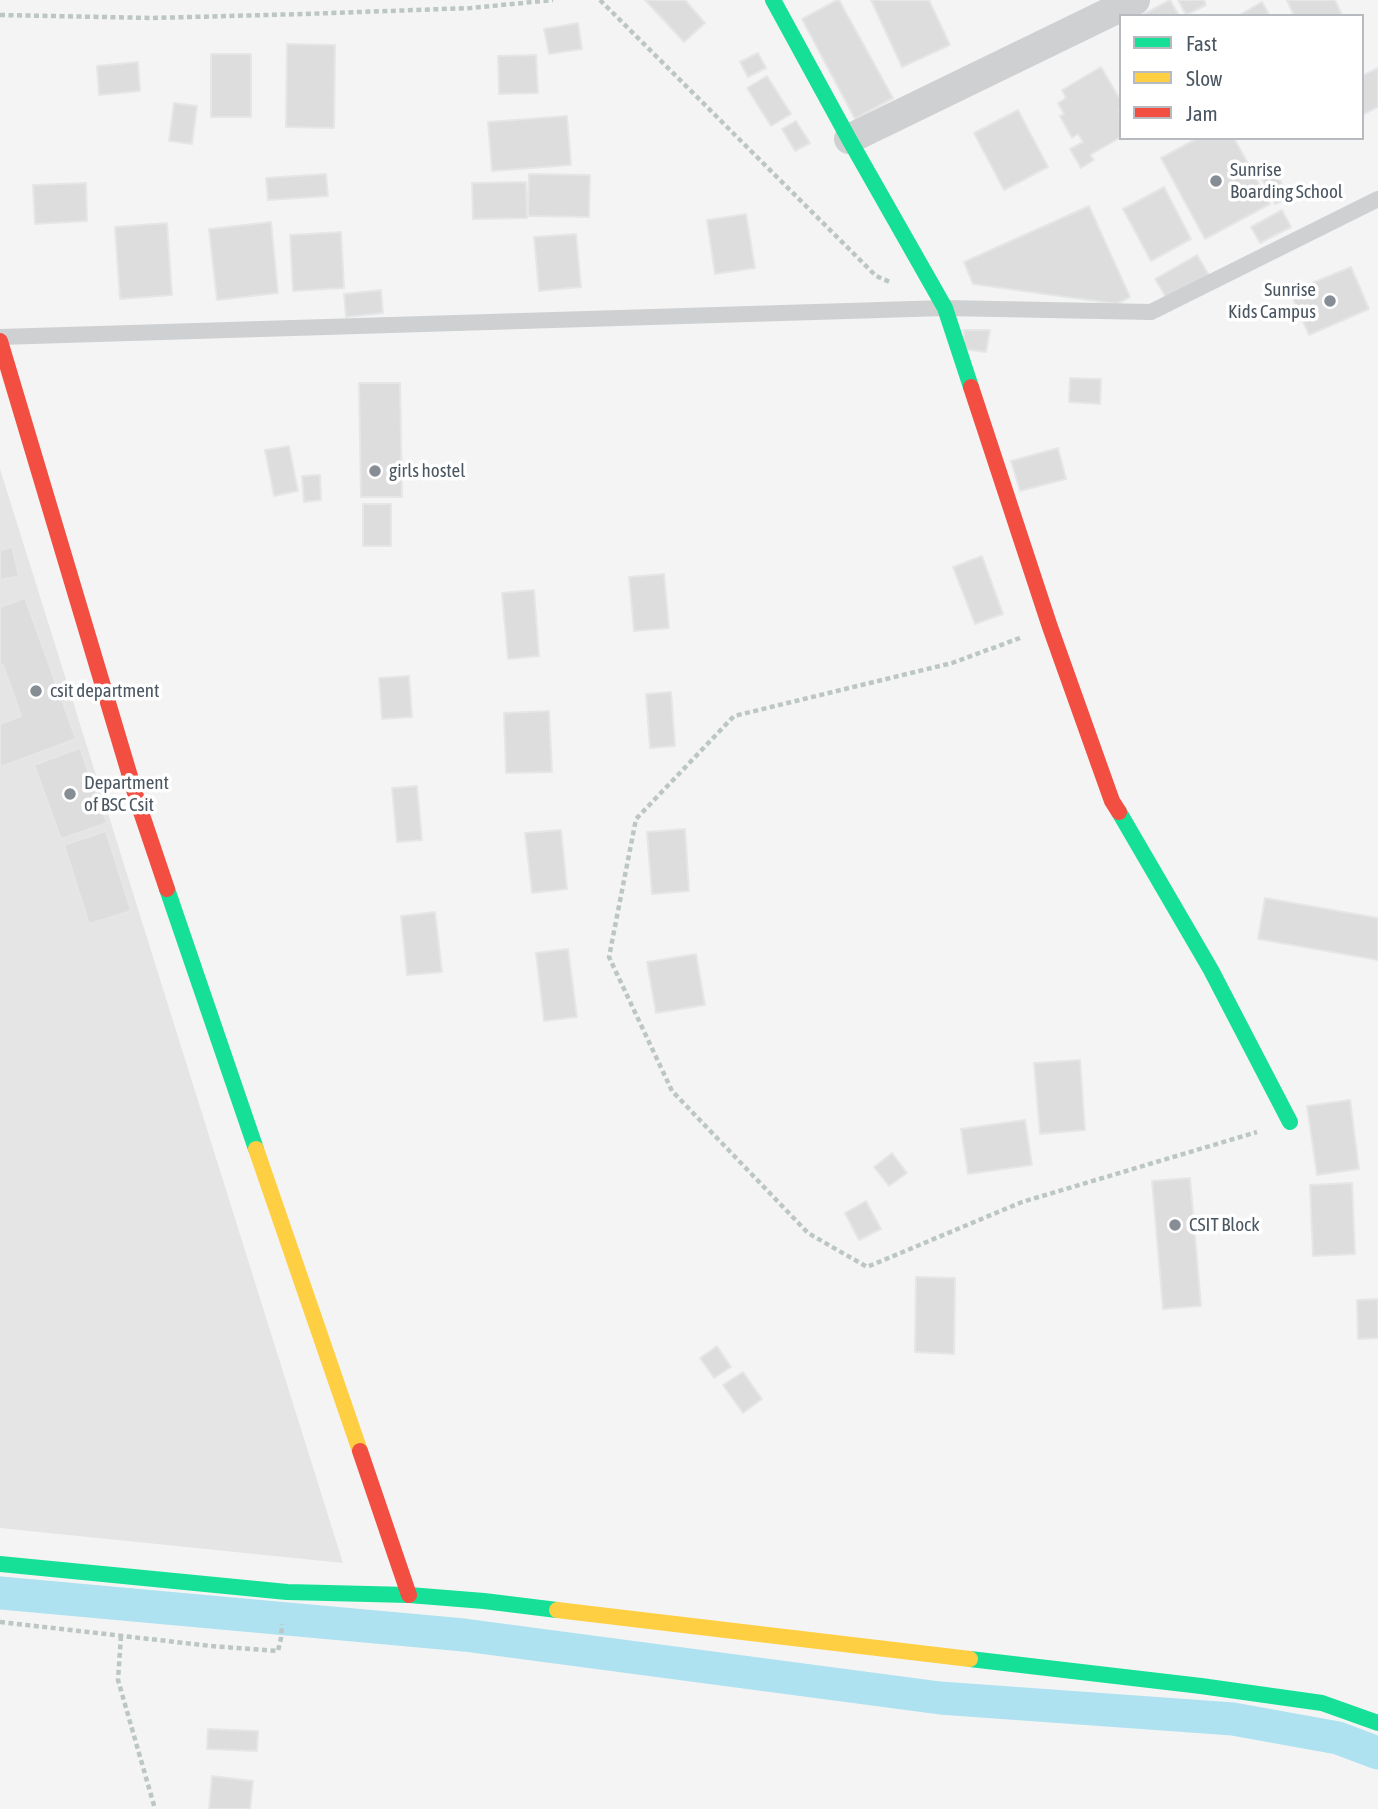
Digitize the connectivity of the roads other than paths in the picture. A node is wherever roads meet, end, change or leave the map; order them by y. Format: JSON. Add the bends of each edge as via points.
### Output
{"nodes":[{"id":1,"x":773,"y":0,"type":"edge"},
{"id":2,"x":1135,"y":0,"type":"edge"},
{"id":3,"x":849,"y":139,"type":"junction"},
{"id":4,"x":1378,"y":199,"type":"edge"},
{"id":5,"x":945,"y":308,"type":"junction"},
{"id":6,"x":0,"y":339,"type":"edge"},
{"id":7,"x":1290,"y":1122,"type":"road end"},
{"id":8,"x":0,"y":1564,"type":"edge"},
{"id":9,"x":409,"y":1595,"type":"junction"},
{"id":10,"x":1378,"y":1723,"type":"edge"}],
"edges":[{"from":1,"to":3,"type":"street"},
{"from":2,"to":3,"type":"street"},
{"from":3,"to":5,"type":"street"},
{"from":4,"to":5,"type":"lane","via":[[1151,312]]},
{"from":5,"to":6,"type":"lane"},
{"from":5,"to":7,"type":"street","via":[[1112,801],[1211,970]]},
{"from":6,"to":9,"type":"street","via":[[138,803]]},
{"from":8,"to":9,"type":"street","via":[[286,1592]]},
{"from":9,"to":10,"type":"street","via":[[1201,1686],[1322,1703]]}]}
